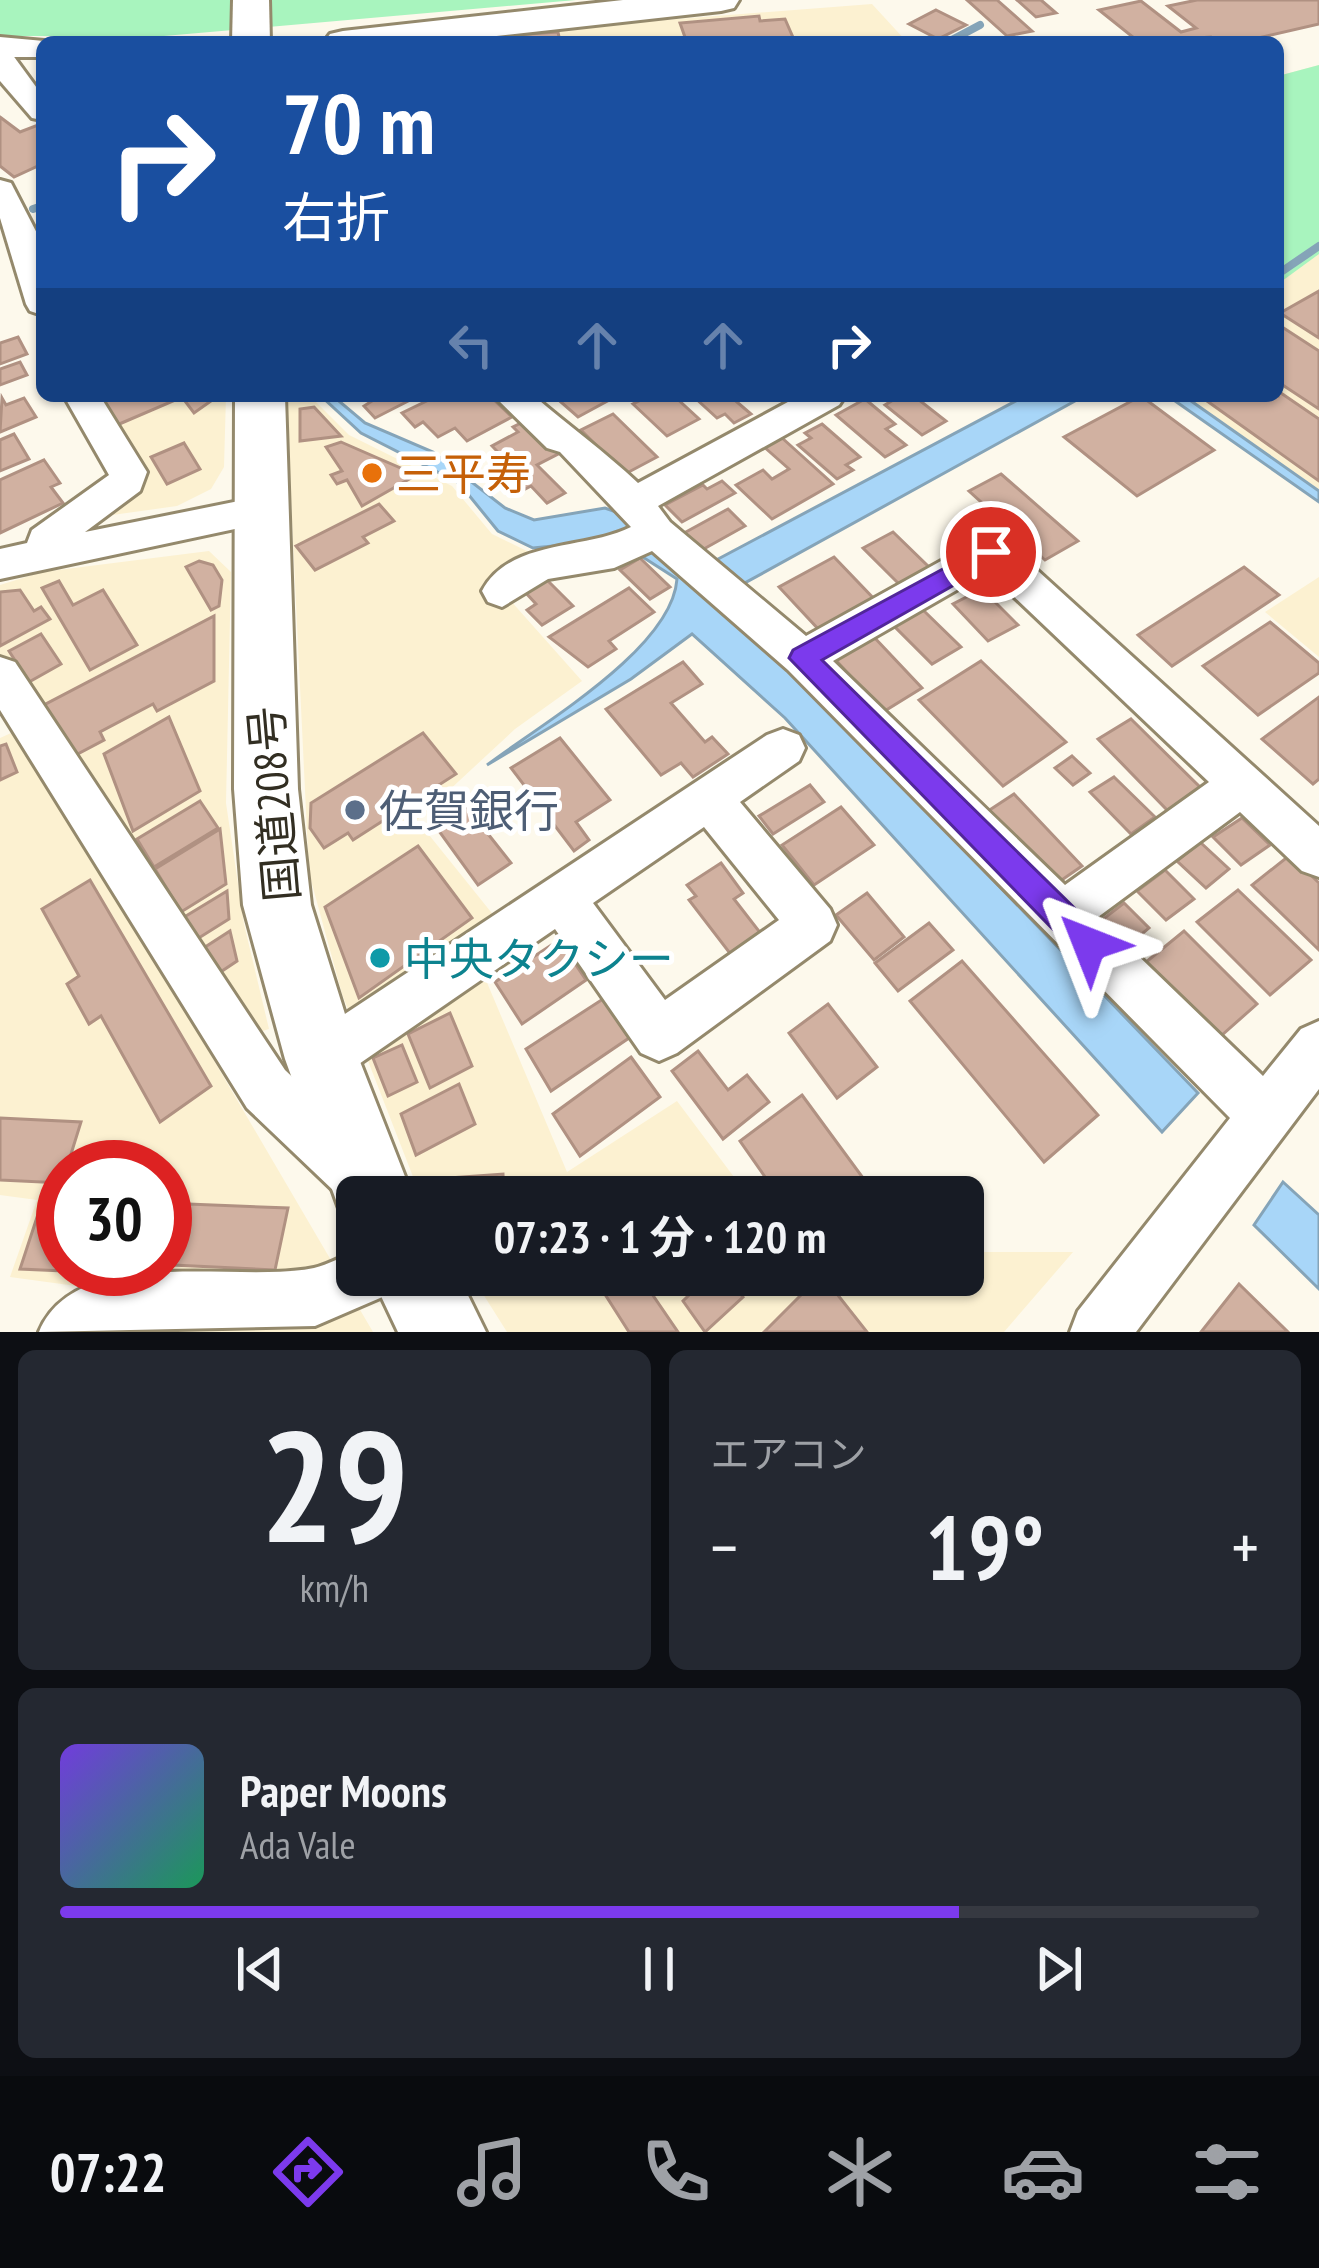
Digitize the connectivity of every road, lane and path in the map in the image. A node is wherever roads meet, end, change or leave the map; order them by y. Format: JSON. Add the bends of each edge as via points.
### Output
{"nodes":[{"id":1,"x":251,"y":0,"type":"edge"},
{"id":2,"x":721,"y":0,"type":"edge"},
{"id":3,"x":251,"y":36,"type":"edge"},
{"id":4,"x":397,"y":36,"type":"edge"},
{"id":5,"x":36,"y":48,"type":"edge"},
{"id":6,"x":1,"y":56,"type":"edge"},
{"id":7,"x":36,"y":58,"type":"edge"},
{"id":8,"x":36,"y":105,"type":"edge"},
{"id":9,"x":0,"y":189,"type":"edge"},
{"id":10,"x":36,"y":281,"type":"edge"},
{"id":11,"x":86,"y":402,"type":"edge"},
{"id":12,"x":260,"y":402,"type":"edge"},
{"id":13,"x":519,"y":402,"type":"edge"},
{"id":14,"x":818,"y":402,"type":"edge"},
{"id":15,"x":259,"y":511,"type":"junction"},
{"id":16,"x":645,"y":517,"type":"junction"},
{"id":17,"x":47,"y":552,"type":"junction"},
{"id":18,"x":0,"y":564,"type":"edge"},
{"id":19,"x":502,"y":591,"type":"dead end"},
{"id":20,"x":802,"y":658,"type":"junction"},
{"id":21,"x":0,"y":674,"type":"edge"},
{"id":22,"x":14,"y":723,"type":"edge"},
{"id":23,"x":783,"y":748,"type":"dead end"},
{"id":24,"x":1242,"y":784,"type":"junction"},
{"id":25,"x":708,"y":798,"type":"junction"},
{"id":26,"x":1319,"y":856,"type":"edge"},
{"id":27,"x":560,"y":896,"type":"junction"},
{"id":28,"x":1060,"y":916,"type":"junction"},
{"id":29,"x":1319,"y":1047,"type":"edge"},
{"id":30,"x":322,"y":1059,"type":"junction"},
{"id":31,"x":1264,"y":1115,"type":"junction"},
{"id":32,"x":355,"y":1176,"type":"edge"},
{"id":33,"x":365,"y":1176,"type":"edge"},
{"id":34,"x":336,"y":1288,"type":"edge"},
{"id":35,"x":424,"y":1296,"type":"edge"},
{"id":36,"x":68,"y":1332,"type":"edge"},
{"id":37,"x":444,"y":1332,"type":"edge"},
{"id":38,"x":1099,"y":1332,"type":"edge"}],
"edges":[{"from":1,"to":3,"type":"highway"},
{"from":2,"to":4,"type":"highway"},
{"from":5,"to":6,"type":"main road"},
{"from":6,"to":7,"type":"street"},
{"from":6,"to":8,"type":"street"},
{"from":9,"to":10,"type":"street"},
{"from":11,"to":17,"type":"street","via":[[127,481],[56,528]]},
{"from":12,"to":15,"type":"highway","name":"国道208号"},
{"from":13,"to":16,"type":"street","via":[[572,441]]},
{"from":14,"to":16,"type":"street"},
{"from":15,"to":17,"type":"street"},
{"from":15,"to":30,"type":"highway","name":"国道208号","via":[[277,905]]},
{"from":16,"to":19,"type":"street","via":[[614,554],[538,566]]},
{"from":16,"to":20,"type":"street"},
{"from":17,"to":18,"type":"street"},
{"from":20,"to":24,"type":"street","via":[[991,552]]},
{"from":20,"to":28,"type":"street"},
{"from":21,"to":22,"type":"street"},
{"from":22,"to":32,"type":"street","via":[[266,1089]]},
{"from":23,"to":25,"type":"street"},
{"from":24,"to":26,"type":"street"},
{"from":24,"to":28,"type":"street"},
{"from":25,"to":27,"type":"street"},
{"from":25,"to":27,"type":"street","via":[[813,925],[659,1036]]},
{"from":27,"to":30,"type":"street"},
{"from":28,"to":31,"type":"street"},
{"from":29,"to":31,"type":"street"},
{"from":30,"to":33,"type":"highway","name":"国道208号"},
{"from":31,"to":38,"type":"street"},
{"from":34,"to":36,"type":"street","via":[[315,1297],[112,1305]]},
{"from":35,"to":37,"type":"highway"}]}
